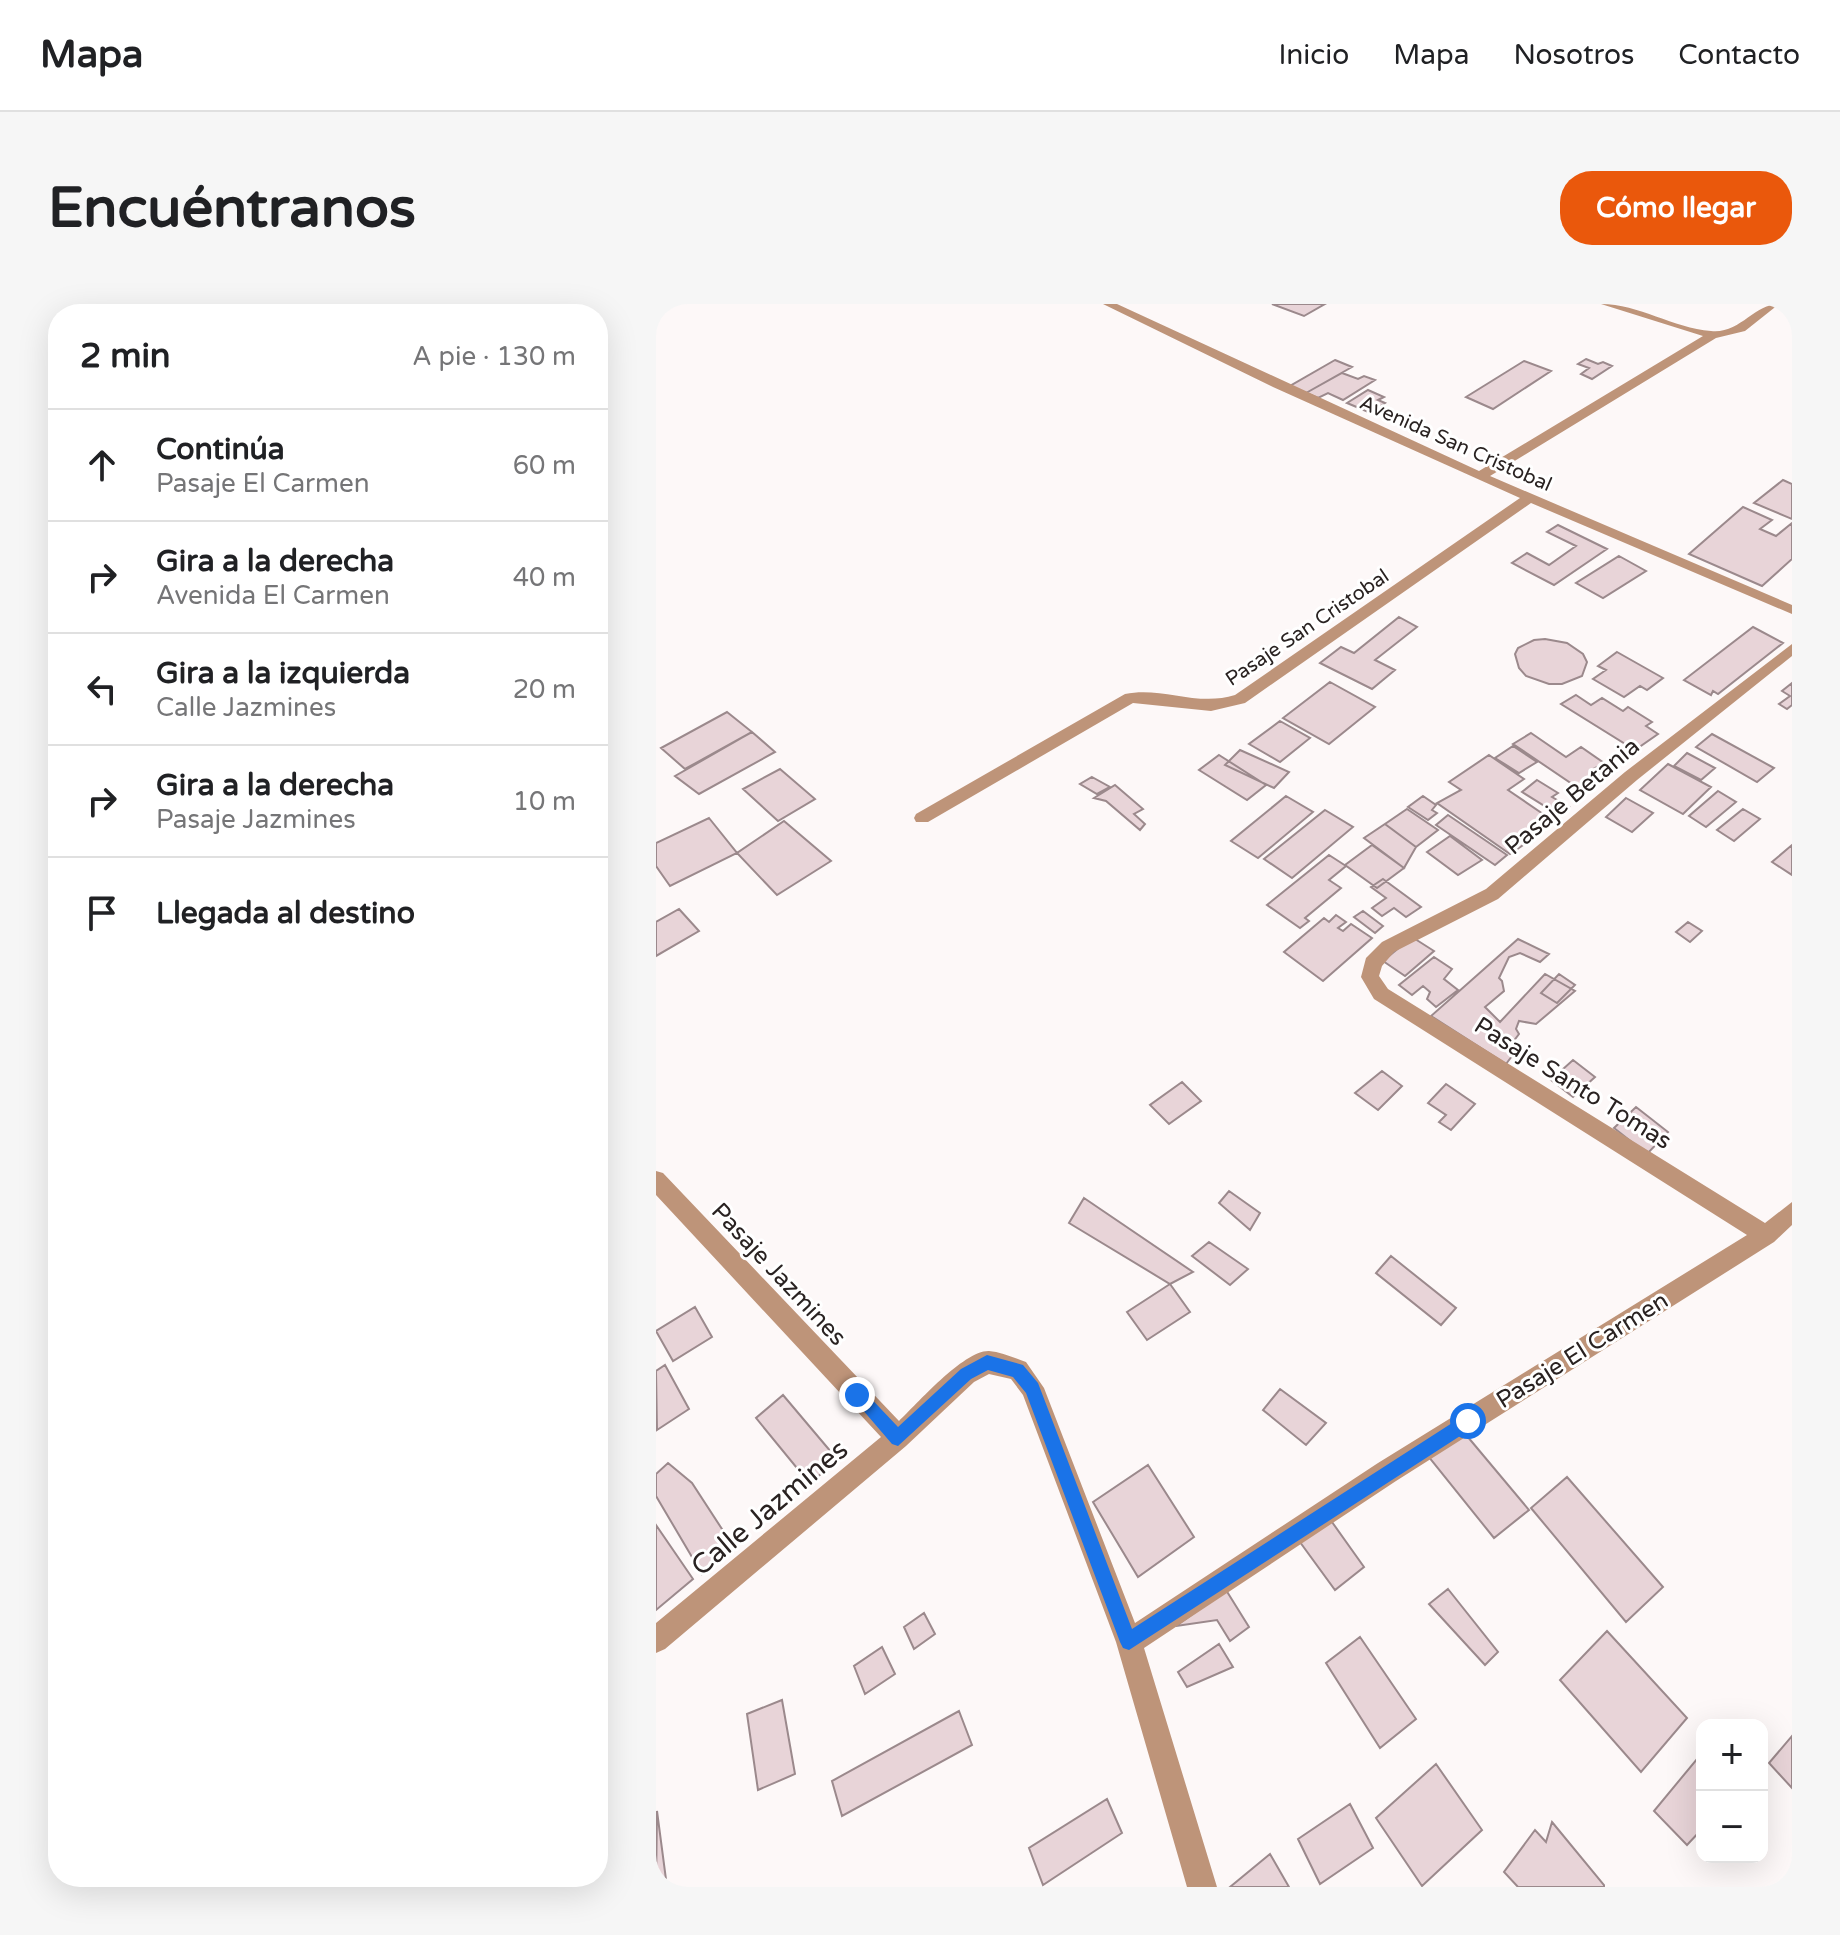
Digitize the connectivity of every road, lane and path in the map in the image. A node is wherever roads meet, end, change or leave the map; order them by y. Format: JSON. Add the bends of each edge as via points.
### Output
{"nodes":[{"id":1,"x":1108,"y":304,"type":"edge"},
{"id":2,"x":1606,"y":304,"type":"edge"},
{"id":3,"x":1774,"y":304,"type":"edge"},
{"id":4,"x":1712,"y":335,"type":"junction"},
{"id":5,"x":1480,"y":476,"type":"junction"},
{"id":6,"x":1529,"y":498,"type":"junction"},
{"id":7,"x":1792,"y":610,"type":"edge"},
{"id":8,"x":1792,"y":649,"type":"edge"},
{"id":9,"x":922,"y":818,"type":"dead end"},
{"id":10,"x":1373,"y":963,"type":"joint"},
{"id":11,"x":656,"y":1180,"type":"edge"},
{"id":12,"x":1792,"y":1212,"type":"edge"},
{"id":13,"x":1766,"y":1235,"type":"junction"},
{"id":14,"x":898,"y":1438,"type":"junction"},
{"id":15,"x":656,"y":1640,"type":"edge"},
{"id":16,"x":1129,"y":1642,"type":"junction"},
{"id":17,"x":1202,"y":1887,"type":"edge"}],
"edges":[{"from":1,"to":5,"type":"street","name":"Avenida San Cristobal"},
{"from":2,"to":4,"type":"street"},
{"from":3,"to":4,"type":"street","via":[[1741,329]]},
{"from":4,"to":5,"type":"street"},
{"from":5,"to":6,"type":"street","name":"Avenida San Cristobal"},
{"from":6,"to":7,"type":"street","name":"Avenida San Cristobal"},
{"from":6,"to":9,"type":"street","name":"Pasaje San Cristobal","via":[[1240,699],[1209,708],[1130,698]]},
{"from":8,"to":10,"type":"street","name":"Pasaje Betania","via":[[1492,894],[1400,940]]},
{"from":10,"to":13,"type":"street","name":"Pasaje Santo Tomas","via":[[1370,977],[1381,994]]},
{"from":11,"to":14,"type":"street","name":"Pasaje Jazmines"},
{"from":12,"to":13,"type":"street","name":"Pasaje El Carmen"},
{"from":13,"to":16,"type":"street","name":"Pasaje El Carmen","via":[[1387,1472]]},
{"from":14,"to":15,"type":"street","name":"Calle Jazmines"},
{"from":14,"to":16,"type":"street","name":"Calle Jazmines","via":[[966,1374],[987,1362],[1018,1370],[1032,1388]]},
{"from":16,"to":17,"type":"street"}]}
